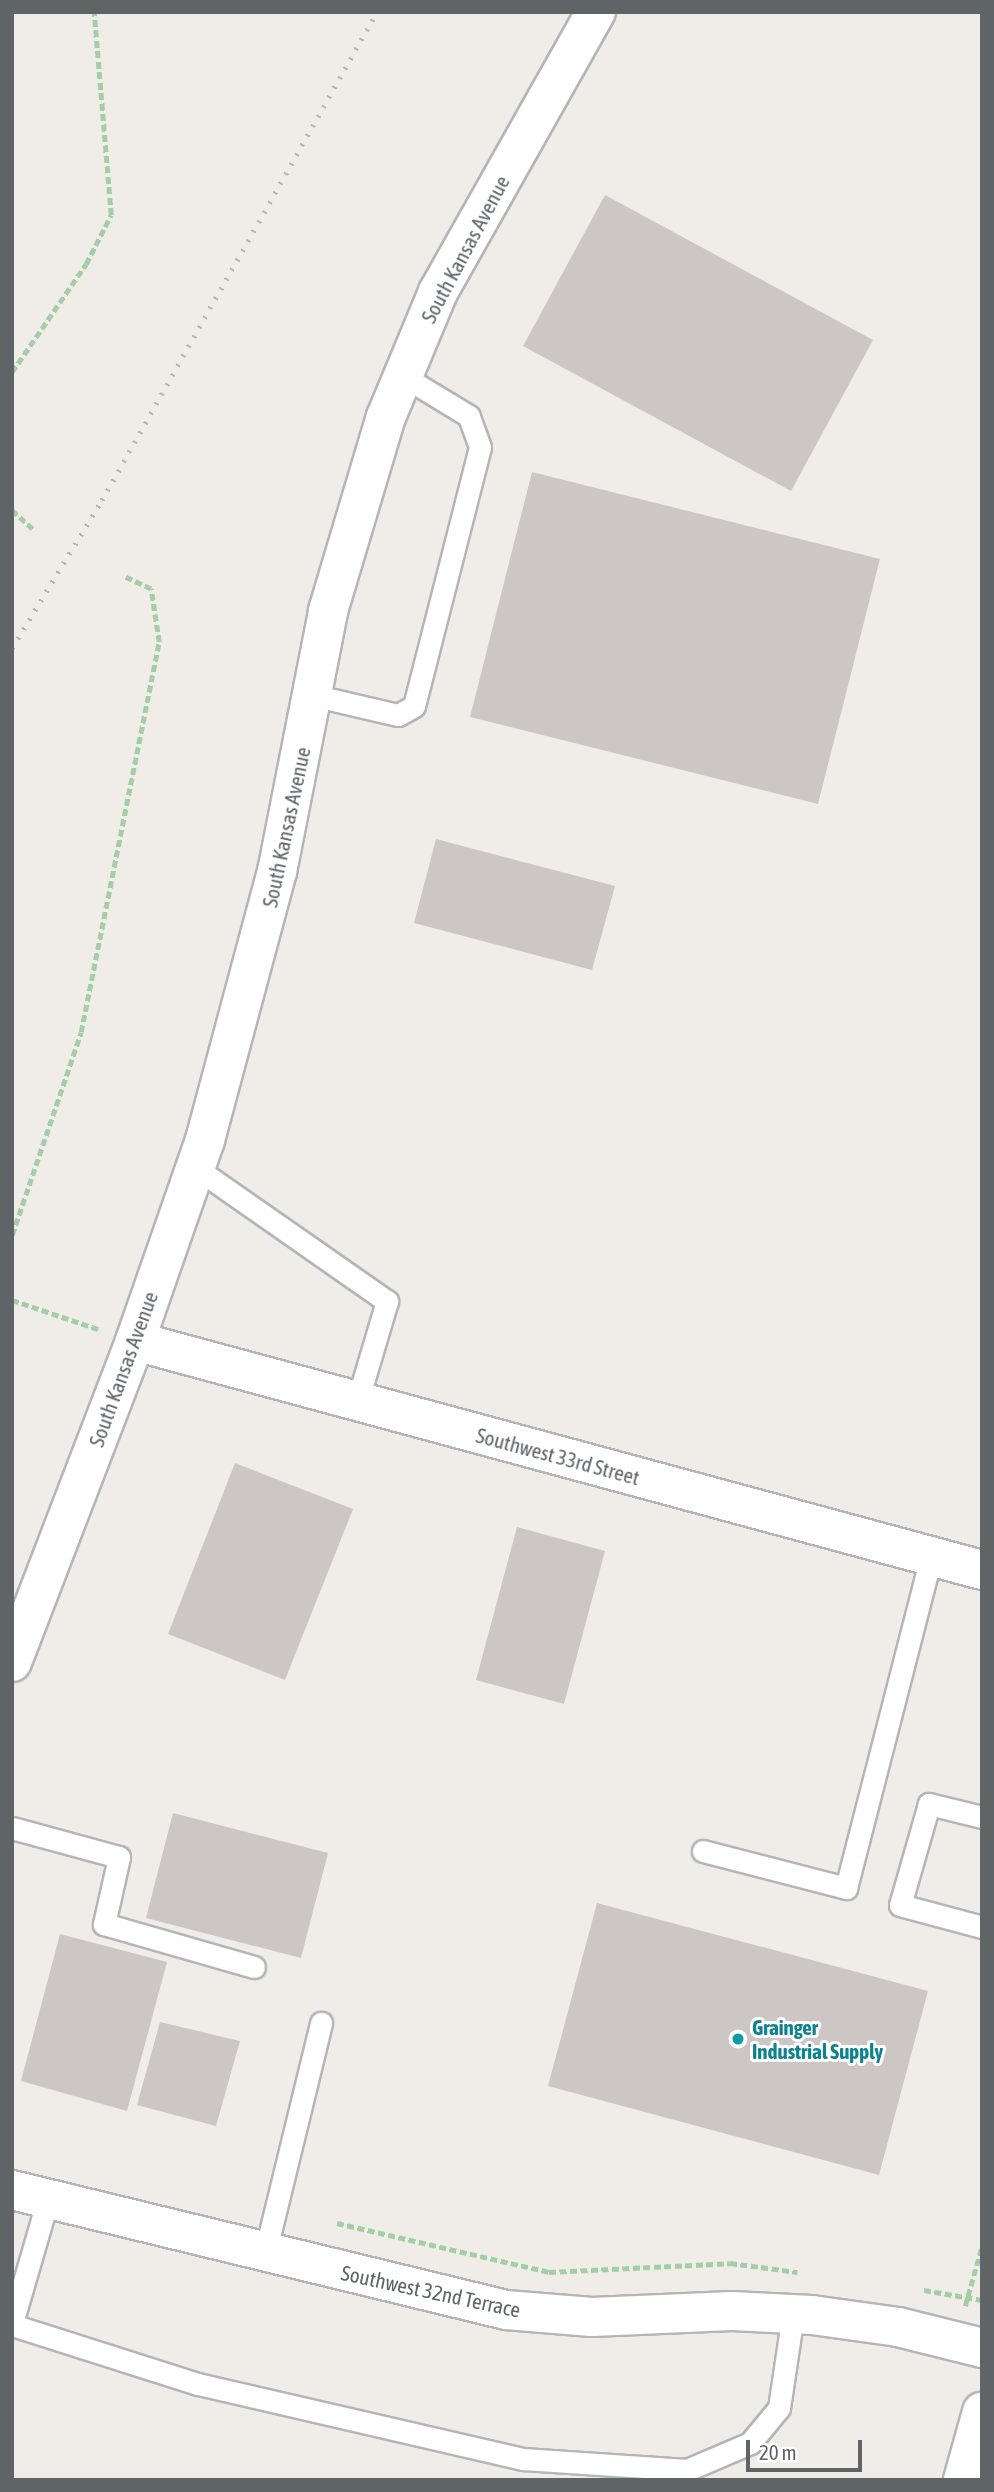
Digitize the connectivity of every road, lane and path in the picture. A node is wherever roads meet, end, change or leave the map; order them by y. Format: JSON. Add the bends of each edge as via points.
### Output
{"nodes":[{"id":1,"x":94,"y":12,"type":"edge"},
{"id":2,"x":596,"y":12,"type":"edge"},
{"id":3,"x":12,"y":372,"type":"edge"},
{"id":4,"x":403,"y":376,"type":"junction"},
{"id":5,"x":12,"y":510,"type":"edge"},
{"id":6,"x":33,"y":529,"type":"dead end"},
{"id":7,"x":125,"y":577,"type":"dead end"},
{"id":8,"x":312,"y":695,"type":"junction"},
{"id":9,"x":196,"y":1168,"type":"junction"},
{"id":10,"x":12,"y":1235,"type":"edge"},
{"id":11,"x":12,"y":1300,"type":"edge"},
{"id":12,"x":135,"y":1341,"type":"junction"},
{"id":13,"x":357,"y":1402,"type":"junction"},
{"id":14,"x":931,"y":1557,"type":"junction"},
{"id":15,"x":982,"y":1570,"type":"edge"},
{"id":16,"x":12,"y":1662,"type":"edge"},
{"id":17,"x":982,"y":1817,"type":"edge"},
{"id":18,"x":12,"y":1828,"type":"edge"},
{"id":19,"x":703,"y":1852,"type":"dead end"},
{"id":20,"x":982,"y":1927,"type":"edge"},
{"id":21,"x":254,"y":1967,"type":"dead end"},
{"id":22,"x":321,"y":2023,"type":"dead end"},
{"id":23,"x":12,"y":2190,"type":"edge"},
{"id":24,"x":48,"y":2199,"type":"junction"},
{"id":25,"x":337,"y":2223,"type":"dead end"},
{"id":26,"x":982,"y":2246,"type":"edge"},
{"id":27,"x":265,"y":2253,"type":"junction"},
{"id":28,"x":810,"y":2274,"type":"dead end"},
{"id":29,"x":914,"y":2289,"type":"dead end"},
{"id":30,"x":968,"y":2297,"type":"junction"},
{"id":31,"x":982,"y":2300,"type":"edge"},
{"id":32,"x":793,"y":2314,"type":"junction"},
{"id":33,"x":12,"y":2324,"type":"edge"},
{"id":34,"x":968,"y":2344,"type":"edge"},
{"id":35,"x":982,"y":2412,"type":"edge"},
{"id":36,"x":963,"y":2480,"type":"edge"}],
"edges":[{"from":1,"to":3,"type":"path","via":[[110,215],[86,264]]},
{"from":2,"to":4,"type":"street","name":"South Kansas Avenue","via":[[438,292]]},
{"from":4,"to":8,"type":"street","name":"South Kansas Avenue","via":[[363,481],[328,611]]},
{"from":4,"to":8,"type":"lane","via":[[469,416],[480,447],[414,706],[398,715]]},
{"from":5,"to":6,"type":"path"},
{"from":7,"to":10,"type":"path","via":[[151,589],[159,642],[81,1032]]},
{"from":8,"to":9,"type":"street","name":"South Kansas Avenue","via":[[250,987]]},
{"from":9,"to":12,"type":"street","name":"South Kansas Avenue"},
{"from":9,"to":13,"type":"lane","via":[[387,1301]]},
{"from":11,"to":12,"type":"path"},
{"from":12,"to":13,"type":"street","name":"Southwest 33rd Street"},
{"from":12,"to":16,"type":"street","name":"South Kansas Avenue"},
{"from":13,"to":14,"type":"street","name":"Southwest 33rd Street"},
{"from":14,"to":15,"type":"street","name":"Southwest 33rd Street"},
{"from":14,"to":19,"type":"lane","via":[[846,1888]]},
{"from":17,"to":20,"type":"lane","via":[[929,1804],[900,1905]]},
{"from":18,"to":21,"type":"lane","via":[[119,1857],[104,1924]]},
{"from":22,"to":27,"type":"lane"},
{"from":23,"to":24,"type":"street","name":"Southwest 32nd Terrace"},
{"from":24,"to":27,"type":"street","name":"Southwest 32nd Terrace"},
{"from":24,"to":33,"type":"lane"},
{"from":25,"to":28,"type":"path","via":[[549,2272],[730,2263]]},
{"from":26,"to":30,"type":"path"},
{"from":27,"to":32,"type":"street","name":"Southwest 32nd Terrace","via":[[506,2310],[592,2317],[732,2311]]},
{"from":29,"to":30,"type":"path"},
{"from":30,"to":31,"type":"path"},
{"from":30,"to":34,"type":"path"},
{"from":32,"to":33,"type":"lane","via":[[779,2407],[750,2443],[687,2470],[523,2459],[198,2384]]},
{"from":32,"to":34,"type":"street","name":"Southwest 32nd Terrace","via":[[898,2327]]},
{"from":35,"to":36,"type":"street"}]}
